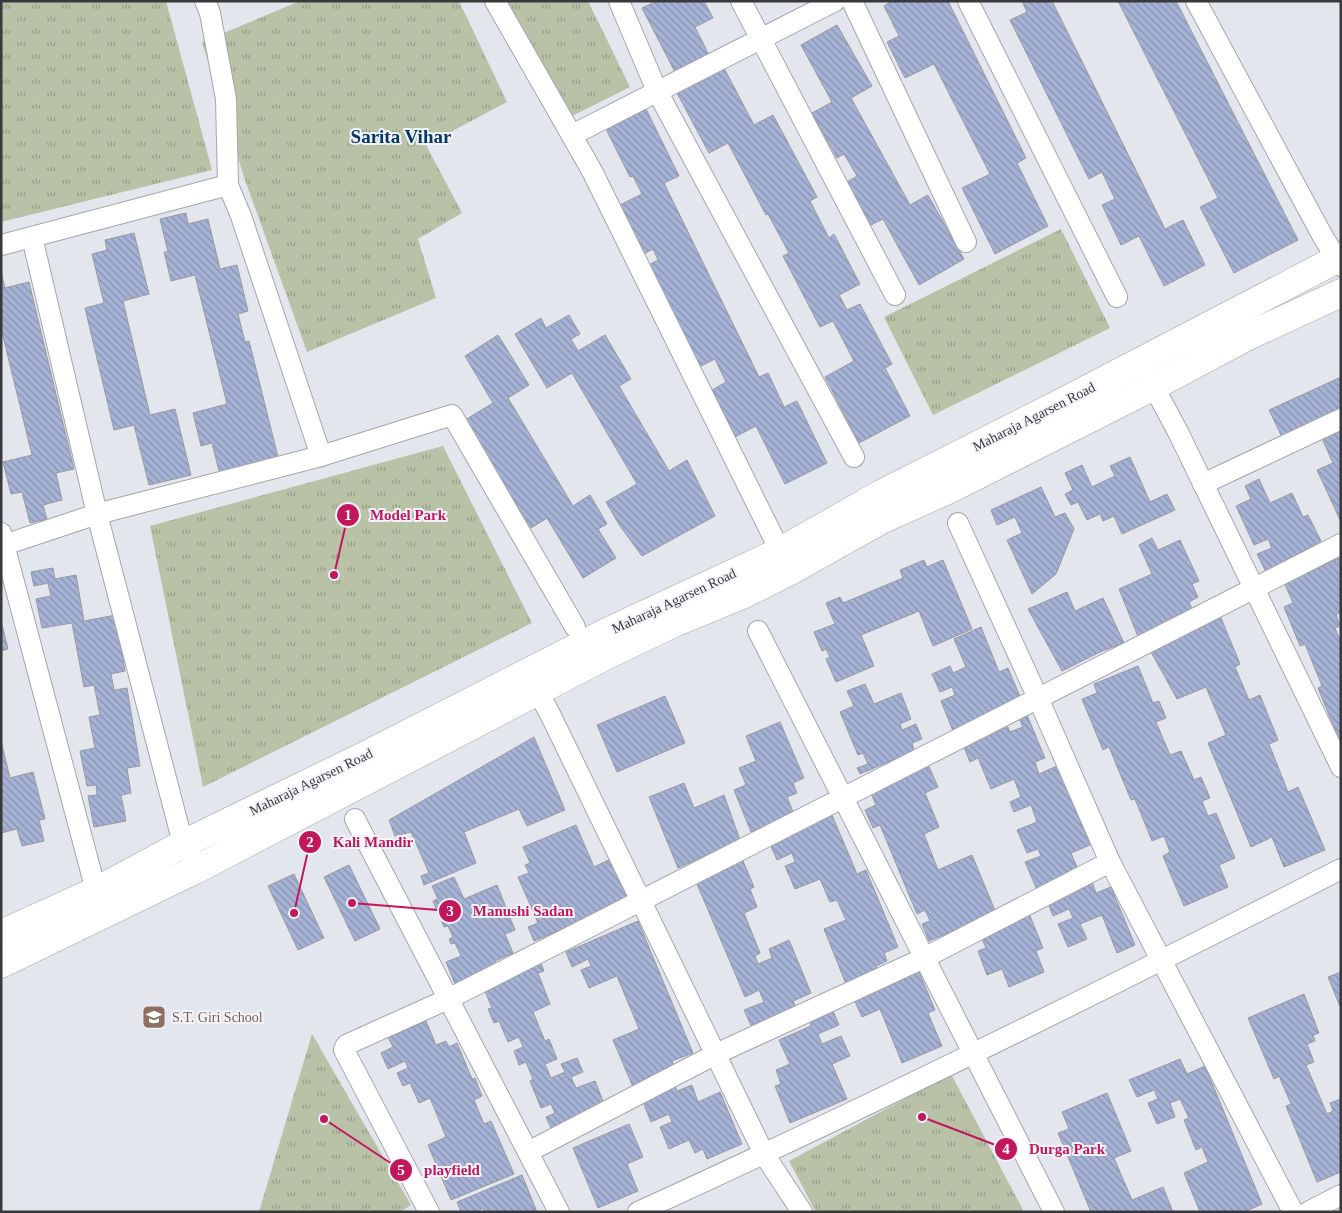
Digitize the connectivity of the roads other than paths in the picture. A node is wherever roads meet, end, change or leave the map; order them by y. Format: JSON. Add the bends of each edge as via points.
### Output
{"nodes":[{"id":1,"x":206,"y":1,"type":"edge"},
{"id":2,"x":495,"y":1,"type":"edge"},
{"id":3,"x":619,"y":1,"type":"edge"},
{"id":4,"x":741,"y":1,"type":"edge"},
{"id":5,"x":835,"y":1,"type":"edge"},
{"id":6,"x":852,"y":1,"type":"edge"},
{"id":7,"x":968,"y":1,"type":"edge"},
{"id":8,"x":1196,"y":1,"type":"edge"},
{"id":9,"x":760,"y":39,"type":"junction"},
{"id":10,"x":657,"y":91,"type":"junction"},
{"id":11,"x":572,"y":135,"type":"junction"},
{"id":12,"x":228,"y":185,"type":"junction"},
{"id":13,"x":32,"y":237,"type":"junction"},
{"id":14,"x":966,"y":242,"type":"dead end"},
{"id":15,"x":1,"y":245,"type":"edge"},
{"id":16,"x":1339,"y":261,"type":"edge"},
{"id":17,"x":1341,"y":293,"type":"edge"},
{"id":18,"x":895,"y":295,"type":"dead end"},
{"id":19,"x":1117,"y":297,"type":"dead end"},
{"id":20,"x":1140,"y":362,"type":"junction"},
{"id":21,"x":1154,"y":386,"type":"junction"},
{"id":22,"x":1341,"y":419,"type":"edge"},
{"id":23,"x":321,"y":456,"type":"junction"},
{"id":24,"x":854,"y":457,"type":"dead end"},
{"id":25,"x":1203,"y":484,"type":"junction"},
{"id":26,"x":97,"y":514,"type":"junction"},
{"id":27,"x":958,"y":523,"type":"dead end"},
{"id":28,"x":2,"y":541,"type":"edge"},
{"id":29,"x":1341,"y":544,"type":"edge"},
{"id":30,"x":785,"y":561,"type":"junction"},
{"id":31,"x":1254,"y":588,"type":"junction"},
{"id":32,"x":575,"y":627,"type":"dead end"},
{"id":33,"x":758,"y":632,"type":"dead end"},
{"id":34,"x":532,"y":682,"type":"junction"},
{"id":35,"x":1038,"y":698,"type":"junction"},
{"id":36,"x":1341,"y":767,"type":"edge"},
{"id":37,"x":307,"y":797,"type":"junction"},
{"id":38,"x":843,"y":798,"type":"junction"},
{"id":39,"x":355,"y":819,"type":"dead end"},
{"id":40,"x":185,"y":843,"type":"junction"},
{"id":41,"x":1110,"y":862,"type":"junction"},
{"id":42,"x":197,"y":869,"type":"junction"},
{"id":43,"x":1341,"y":870,"type":"edge"},
{"id":44,"x":641,"y":901,"type":"junction"},
{"id":45,"x":99,"y":903,"type":"junction"},
{"id":46,"x":1,"y":933,"type":"edge"},
{"id":47,"x":924,"y":958,"type":"junction"},
{"id":48,"x":5,"y":962,"type":"edge"},
{"id":49,"x":1161,"y":962,"type":"junction"},
{"id":50,"x":448,"y":999,"type":"junction"},
{"id":51,"x":716,"y":1054,"type":"junction"},
{"id":52,"x":973,"y":1054,"type":"junction"},
{"id":53,"x":528,"y":1152,"type":"junction"},
{"id":54,"x":764,"y":1154,"type":"junction"},
{"id":55,"x":1341,"y":1194,"type":"edge"},
{"id":56,"x":430,"y":1212,"type":"edge"},
{"id":57,"x":559,"y":1212,"type":"edge"},
{"id":58,"x":638,"y":1212,"type":"edge"},
{"id":59,"x":802,"y":1212,"type":"edge"},
{"id":60,"x":1053,"y":1212,"type":"edge"},
{"id":61,"x":1293,"y":1212,"type":"edge"},
{"id":62,"x":1308,"y":1212,"type":"edge"}],
"edges":[{"from":1,"to":12,"type":"street","via":[[226,99]]},
{"from":2,"to":11,"type":"street"},
{"from":3,"to":10,"type":"street"},
{"from":4,"to":9,"type":"street"},
{"from":5,"to":9,"type":"street"},
{"from":6,"to":14,"type":"street"},
{"from":7,"to":19,"type":"street"},
{"from":8,"to":16,"type":"street","via":[[1317,227]]},
{"from":9,"to":10,"type":"street"},
{"from":9,"to":18,"type":"street"},
{"from":10,"to":11,"type":"street"},
{"from":10,"to":24,"type":"street"},
{"from":11,"to":30,"type":"street"},
{"from":12,"to":13,"type":"street"},
{"from":12,"to":23,"type":"street"},
{"from":13,"to":15,"type":"street"},
{"from":13,"to":26,"type":"street"},
{"from":16,"to":20,"type":"street","name":"Maharaja Agarsen Road"},
{"from":17,"to":21,"type":"street","name":"Maharaja Agarsen Road","via":[[1248,336]]},
{"from":20,"to":21,"type":"street"},
{"from":20,"to":30,"type":"street","name":"Maharaja Agarsen Road","via":[[881,494]]},
{"from":21,"to":25,"type":"street"},
{"from":21,"to":30,"type":"street","name":"Maharaja Agarsen Road","via":[[950,489]]},
{"from":22,"to":25,"type":"street"},
{"from":23,"to":26,"type":"street"},
{"from":23,"to":32,"type":"street","via":[[452,415]]},
{"from":25,"to":31,"type":"street"},
{"from":26,"to":28,"type":"street"},
{"from":26,"to":40,"type":"street"},
{"from":27,"to":35,"type":"street"},
{"from":28,"to":45,"type":"street"},
{"from":29,"to":31,"type":"street"},
{"from":30,"to":34,"type":"street","name":"Maharaja Agarsen Road","via":[[742,594]]},
{"from":31,"to":35,"type":"street"},
{"from":31,"to":36,"type":"street"},
{"from":33,"to":38,"type":"street"},
{"from":34,"to":37,"type":"street","name":"Maharaja Agarsen Road"},
{"from":34,"to":44,"type":"street"},
{"from":35,"to":38,"type":"street"},
{"from":35,"to":41,"type":"street"},
{"from":37,"to":40,"type":"street","name":"Maharaja Agarsen Road"},
{"from":37,"to":42,"type":"street","name":"Maharaja Agarsen Road"},
{"from":38,"to":44,"type":"street"},
{"from":38,"to":47,"type":"street"},
{"from":39,"to":50,"type":"street"},
{"from":40,"to":42,"type":"street"},
{"from":40,"to":45,"type":"street","name":"Maharaja Agarsen Road"},
{"from":41,"to":47,"type":"street"},
{"from":41,"to":49,"type":"street"},
{"from":42,"to":45,"type":"street","name":"Maharaja Agarsen Road"},
{"from":43,"to":49,"type":"street"},
{"from":44,"to":50,"type":"street"},
{"from":44,"to":51,"type":"street"},
{"from":45,"to":46,"type":"street","name":"Maharaja Agarsen Road"},
{"from":45,"to":48,"type":"street","name":"Maharaja Agarsen Road"},
{"from":46,"to":48,"type":"street"},
{"from":47,"to":51,"type":"street"},
{"from":47,"to":52,"type":"street"},
{"from":49,"to":52,"type":"street"},
{"from":49,"to":61,"type":"street"},
{"from":50,"to":53,"type":"street"},
{"from":50,"to":56,"type":"street","via":[[346,1045],[344,1050]]},
{"from":51,"to":53,"type":"street"},
{"from":51,"to":54,"type":"street"},
{"from":52,"to":54,"type":"street"},
{"from":52,"to":60,"type":"street"},
{"from":53,"to":57,"type":"street"},
{"from":54,"to":58,"type":"street"},
{"from":54,"to":59,"type":"street"},
{"from":55,"to":62,"type":"street"}]}
